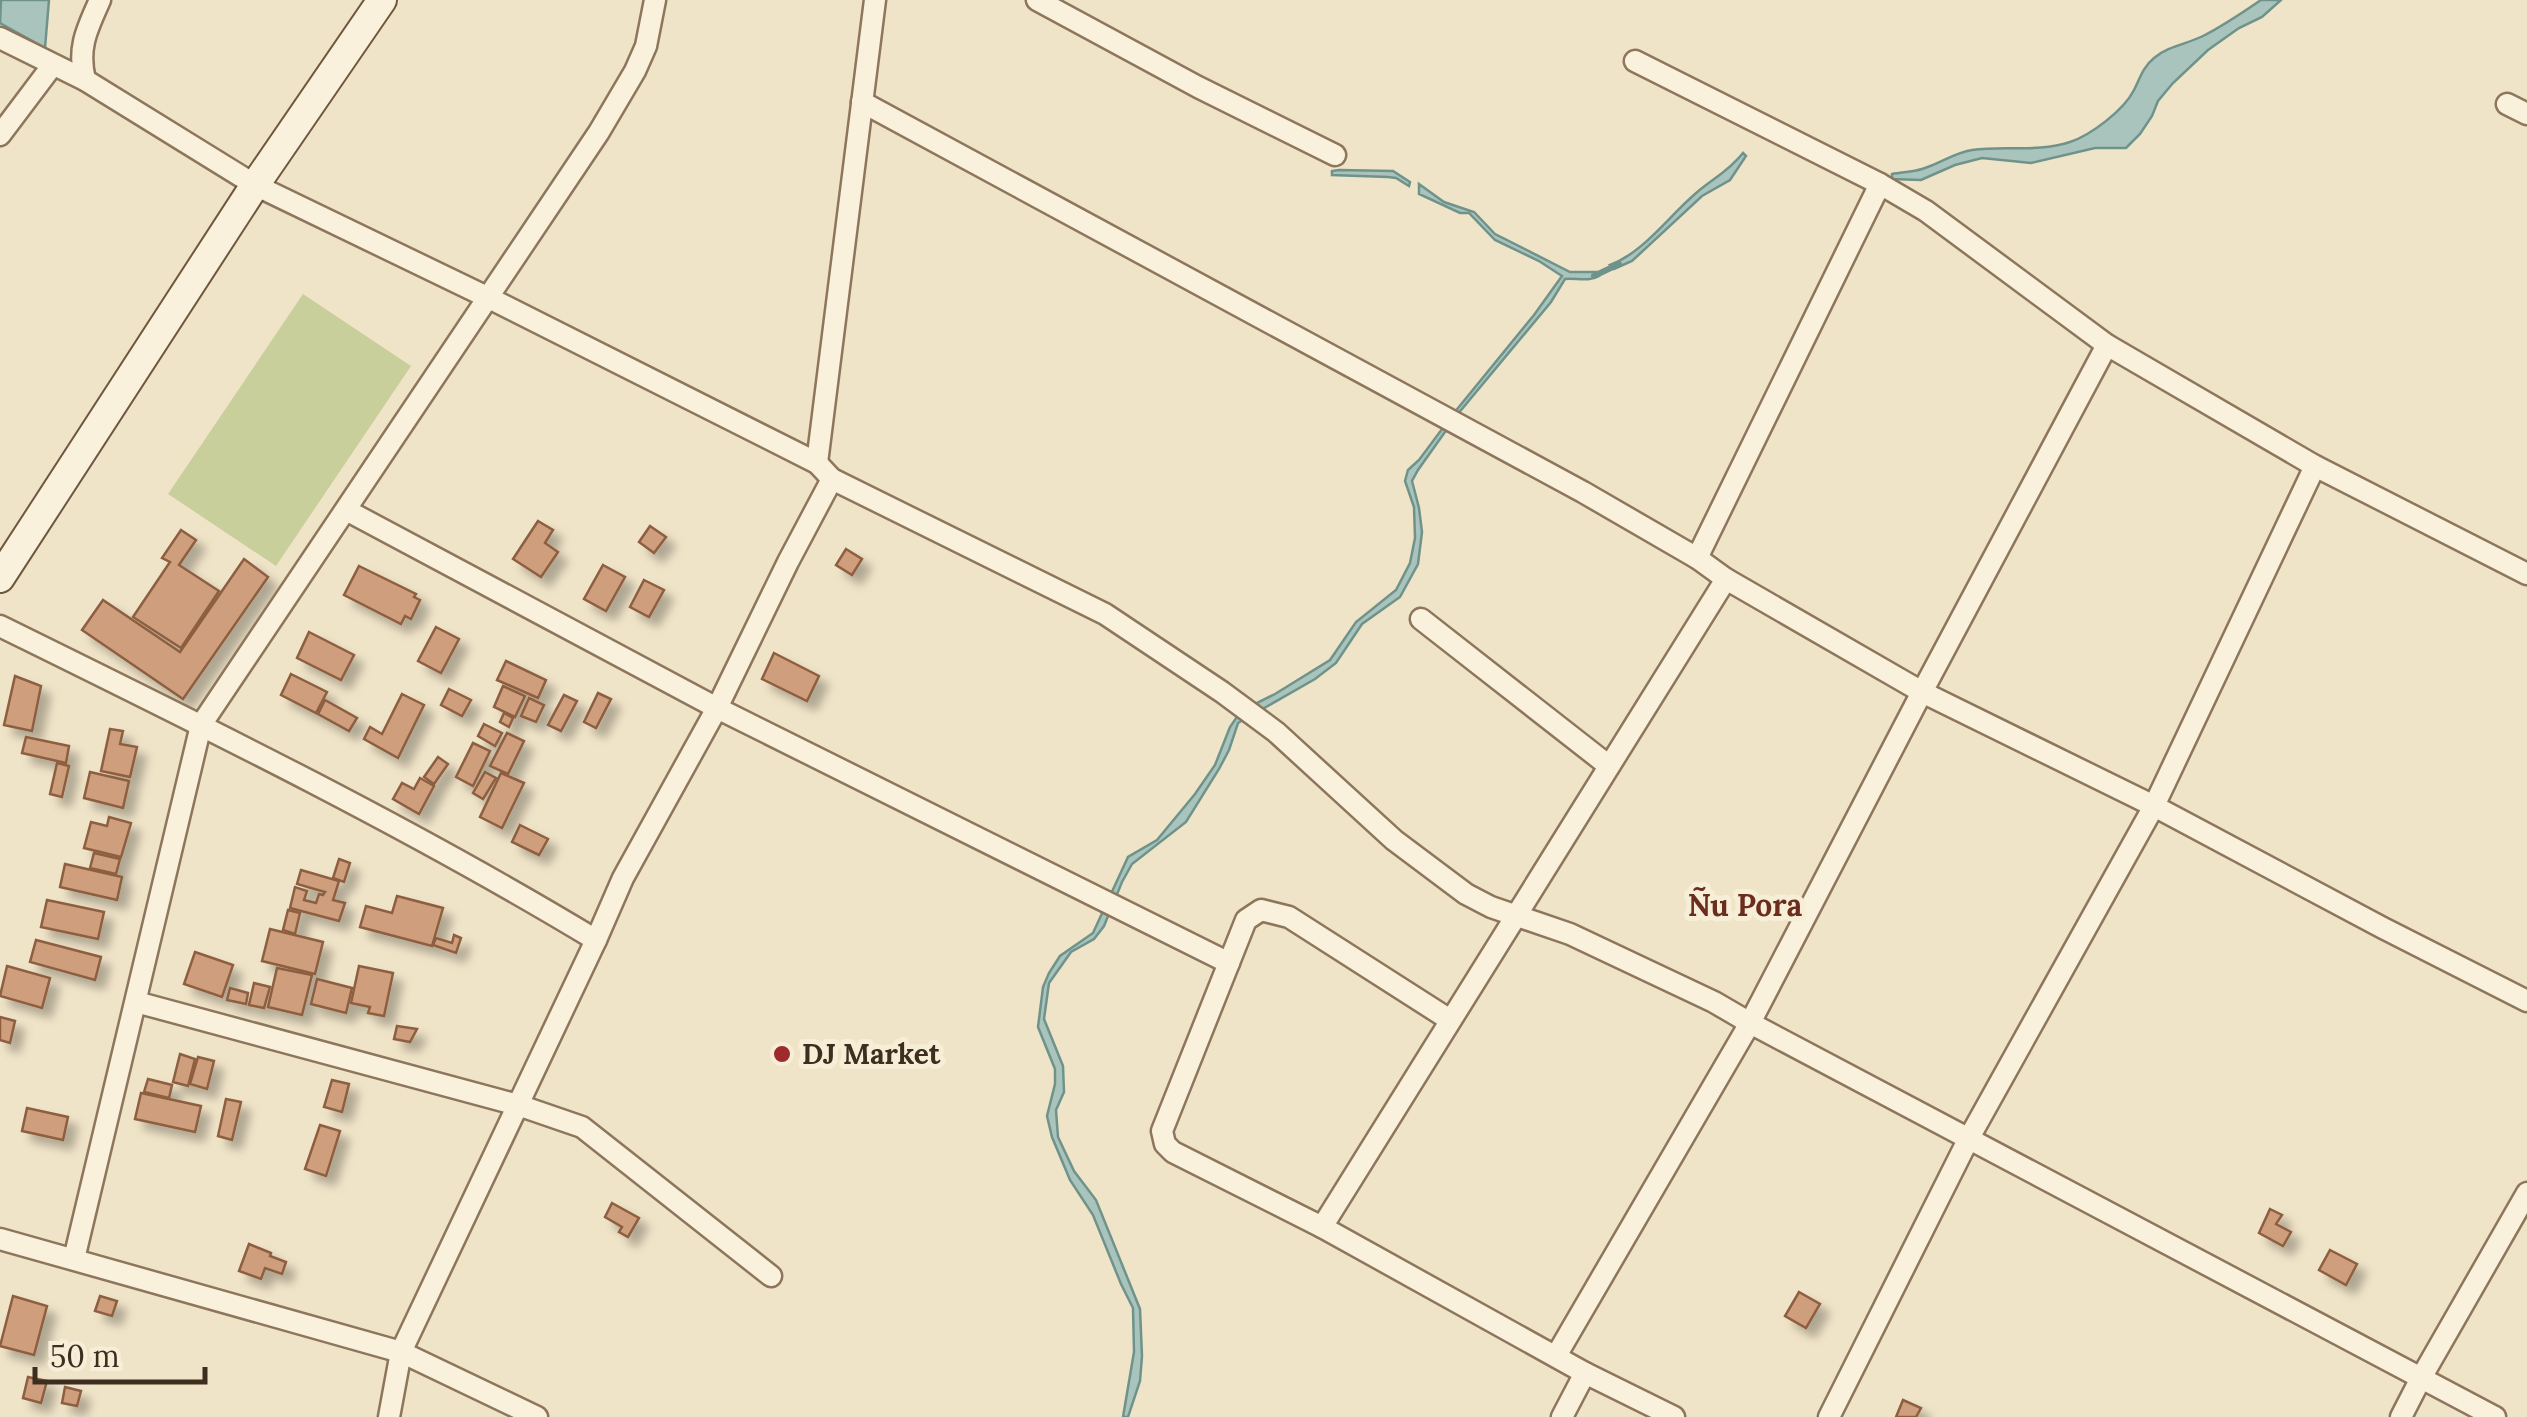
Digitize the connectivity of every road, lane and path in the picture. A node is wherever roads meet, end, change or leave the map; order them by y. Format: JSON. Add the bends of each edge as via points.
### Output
{"nodes":[{"id":1,"x":100,"y":0,"type":"edge"},
{"id":2,"x":382,"y":0,"type":"edge"},
{"id":3,"x":654,"y":0,"type":"edge"},
{"id":4,"x":876,"y":0,"type":"edge"},
{"id":5,"x":1037,"y":0,"type":"edge"},
{"id":6,"x":0,"y":38,"type":"edge"},
{"id":7,"x":1635,"y":61,"type":"dead end"},
{"id":8,"x":52,"y":66,"type":"junction"},
{"id":9,"x":84,"y":80,"type":"junction"},
{"id":10,"x":862,"y":102,"type":"junction"},
{"id":11,"x":2507,"y":104,"type":"dead end"},
{"id":12,"x":2527,"y":114,"type":"edge"},
{"id":13,"x":0,"y":134,"type":"edge"},
{"id":14,"x":1335,"y":156,"type":"dead end"},
{"id":15,"x":1880,"y":184,"type":"junction"},
{"id":16,"x":255,"y":185,"type":"junction"},
{"id":17,"x":489,"y":298,"type":"junction"},
{"id":18,"x":2107,"y":345,"type":"junction"},
{"id":19,"x":817,"y":463,"type":"junction"},
{"id":20,"x":2314,"y":466,"type":"junction"},
{"id":21,"x":832,"y":479,"type":"junction"},
{"id":22,"x":346,"y":510,"type":"junction"},
{"id":23,"x":1697,"y":558,"type":"junction"},
{"id":24,"x":2527,"y":574,"type":"edge"},
{"id":25,"x":0,"y":578,"type":"edge"},
{"id":26,"x":1726,"y":579,"type":"junction"},
{"id":27,"x":1422,"y":620,"type":"dead end"},
{"id":28,"x":0,"y":626,"type":"edge"},
{"id":29,"x":1922,"y":692,"type":"junction"},
{"id":30,"x":717,"y":708,"type":"junction"},
{"id":31,"x":201,"y":725,"type":"junction"},
{"id":32,"x":1609,"y":766,"type":"junction"},
{"id":33,"x":2154,"y":806,"type":"junction"},
{"id":34,"x":1515,"y":916,"type":"junction"},
{"id":35,"x":596,"y":940,"type":"junction"},
{"id":36,"x":1229,"y":963,"type":"junction"},
{"id":37,"x":2527,"y":1001,"type":"edge"},
{"id":38,"x":136,"y":1002,"type":"junction"},
{"id":39,"x":1450,"y":1020,"type":"junction"},
{"id":40,"x":1750,"y":1023,"type":"junction"},
{"id":41,"x":518,"y":1105,"type":"junction"},
{"id":42,"x":1969,"y":1138,"type":"junction"},
{"id":43,"x":2527,"y":1193,"type":"edge"},
{"id":44,"x":1322,"y":1227,"type":"junction"},
{"id":45,"x":0,"y":1239,"type":"edge"},
{"id":46,"x":74,"y":1259,"type":"junction"},
{"id":47,"x":771,"y":1276,"type":"dead end"},
{"id":48,"x":401,"y":1352,"type":"junction"},
{"id":49,"x":1556,"y":1356,"type":"junction"},
{"id":50,"x":1586,"y":1373,"type":"junction"},
{"id":51,"x":2421,"y":1378,"type":"junction"},
{"id":52,"x":389,"y":1417,"type":"edge"},
{"id":53,"x":537,"y":1417,"type":"edge"},
{"id":54,"x":1562,"y":1417,"type":"edge"},
{"id":55,"x":1674,"y":1417,"type":"edge"},
{"id":56,"x":1828,"y":1417,"type":"edge"},
{"id":57,"x":2402,"y":1417,"type":"edge"},
{"id":58,"x":2495,"y":1417,"type":"edge"}],
"edges":[{"from":1,"to":9,"type":"street","via":[[84,38]]},
{"from":2,"to":16,"type":"street"},
{"from":3,"to":17,"type":"street","via":[[635,71]]},
{"from":4,"to":10,"type":"street"},
{"from":5,"to":14,"type":"street"},
{"from":6,"to":8,"type":"street"},
{"from":7,"to":15,"type":"street"},
{"from":8,"to":9,"type":"street"},
{"from":8,"to":13,"type":"street"},
{"from":9,"to":16,"type":"street"},
{"from":10,"to":19,"type":"street"},
{"from":10,"to":23,"type":"street"},
{"from":11,"to":12,"type":"street"},
{"from":15,"to":18,"type":"street"},
{"from":15,"to":23,"type":"street"},
{"from":16,"to":17,"type":"street"},
{"from":16,"to":25,"type":"street"},
{"from":17,"to":19,"type":"street"},
{"from":17,"to":22,"type":"street"},
{"from":18,"to":20,"type":"street"},
{"from":18,"to":29,"type":"street"},
{"from":19,"to":21,"type":"street"},
{"from":20,"to":24,"type":"street"},
{"from":20,"to":33,"type":"street"},
{"from":21,"to":30,"type":"street"},
{"from":21,"to":34,"type":"street","via":[[1105,614],[1276,732],[1394,840],[1466,894]]},
{"from":22,"to":30,"type":"street"},
{"from":22,"to":31,"type":"street"},
{"from":23,"to":26,"type":"street"},
{"from":26,"to":29,"type":"street"},
{"from":26,"to":32,"type":"street"},
{"from":27,"to":32,"type":"street"},
{"from":28,"to":31,"type":"street"},
{"from":29,"to":33,"type":"street"},
{"from":29,"to":40,"type":"street"},
{"from":30,"to":35,"type":"street"},
{"from":30,"to":36,"type":"street"},
{"from":31,"to":35,"type":"street","via":[[502,883]]},
{"from":31,"to":38,"type":"street"},
{"from":32,"to":34,"type":"street"},
{"from":33,"to":37,"type":"street"},
{"from":33,"to":42,"type":"street"},
{"from":34,"to":39,"type":"street"},
{"from":34,"to":40,"type":"street","via":[[1570,934]]},
{"from":35,"to":41,"type":"street"},
{"from":36,"to":39,"type":"street","via":[[1246,920],[1260,910],[1276,912]]},
{"from":36,"to":44,"type":"street","via":[[1162,1131],[1165,1144]]},
{"from":38,"to":41,"type":"street"},
{"from":38,"to":46,"type":"street"},
{"from":39,"to":44,"type":"street"},
{"from":40,"to":42,"type":"street"},
{"from":40,"to":49,"type":"street"},
{"from":41,"to":47,"type":"street","via":[[582,1127]]},
{"from":41,"to":48,"type":"street"},
{"from":42,"to":51,"type":"street"},
{"from":42,"to":56,"type":"street"},
{"from":43,"to":51,"type":"street"},
{"from":44,"to":49,"type":"street"},
{"from":45,"to":46,"type":"street"},
{"from":46,"to":48,"type":"street"},
{"from":48,"to":52,"type":"street"},
{"from":48,"to":53,"type":"street"},
{"from":49,"to":50,"type":"street"},
{"from":50,"to":54,"type":"street"},
{"from":50,"to":55,"type":"street"},
{"from":51,"to":57,"type":"street"},
{"from":51,"to":58,"type":"street"}]}
